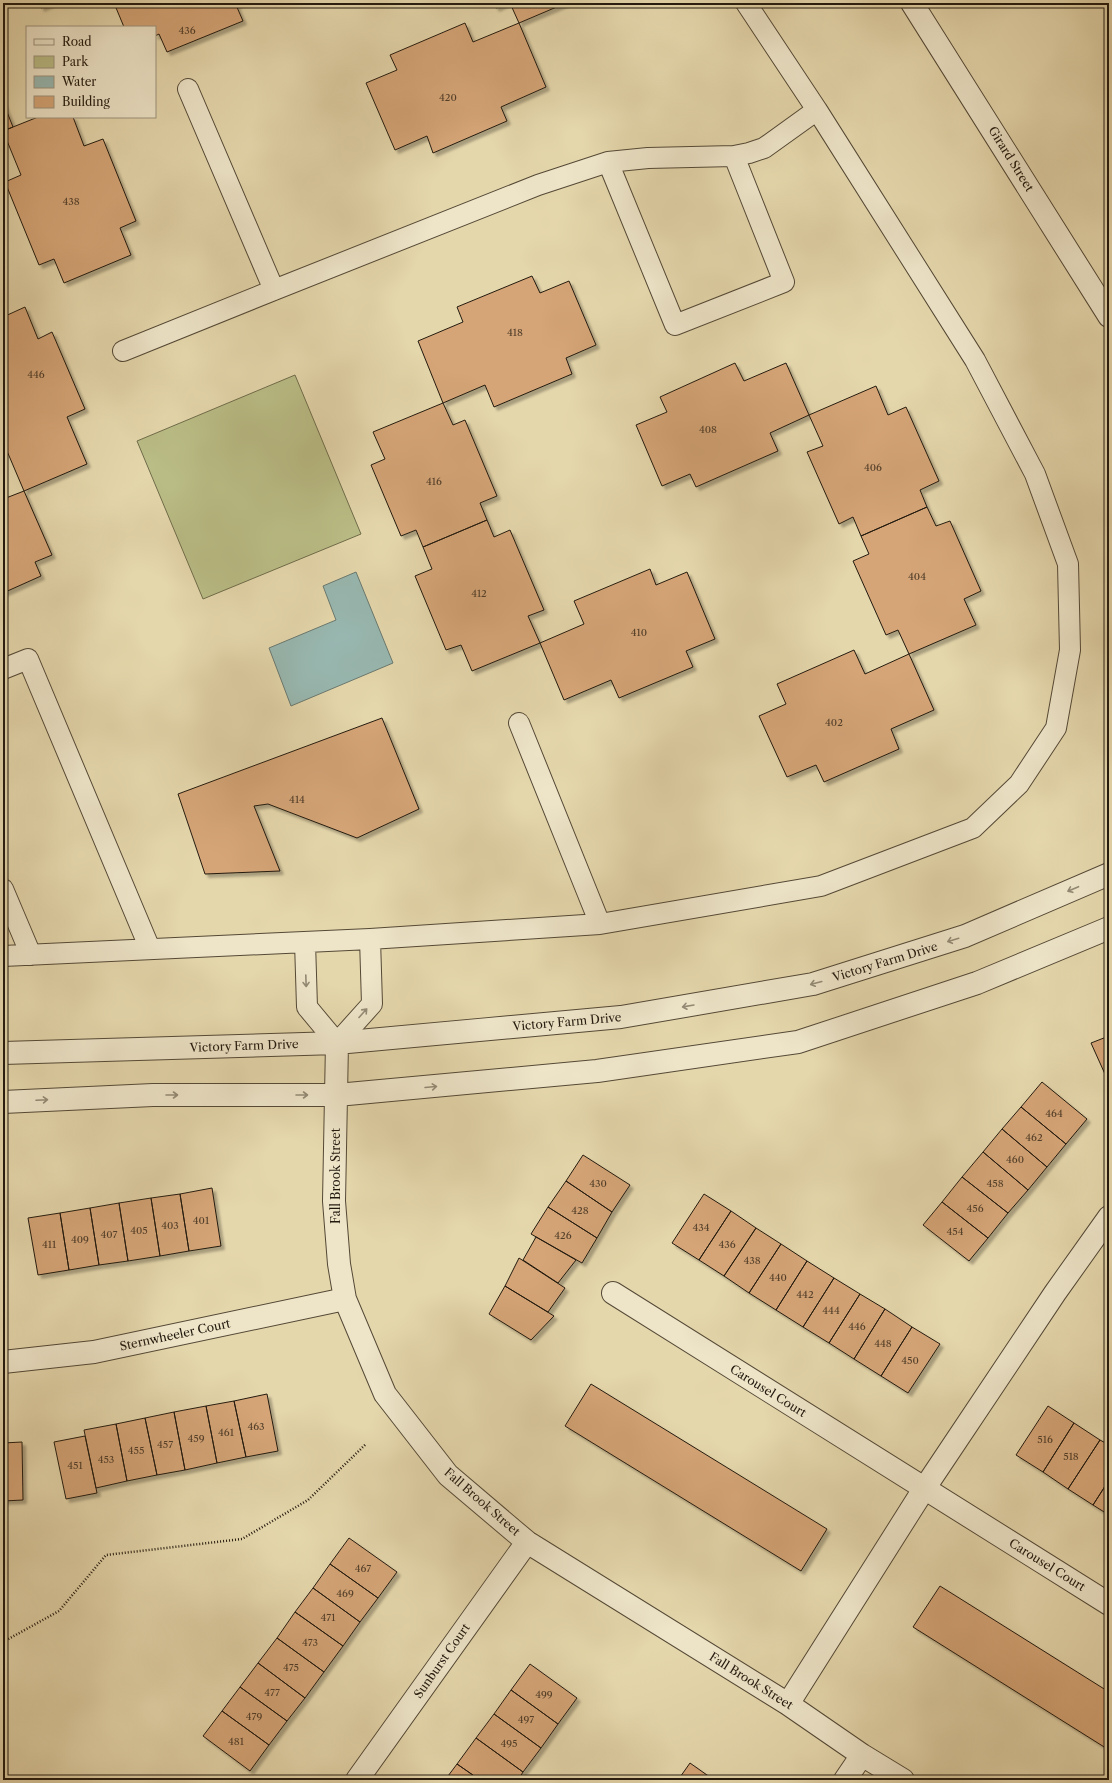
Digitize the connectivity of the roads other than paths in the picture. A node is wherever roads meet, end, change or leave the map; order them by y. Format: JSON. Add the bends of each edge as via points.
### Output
{"nodes":[{"id":1,"x":746,"y":3,"type":"edge"},
{"id":2,"x":912,"y":3,"type":"edge"},
{"id":3,"x":188,"y":89,"type":"dead end"},
{"id":4,"x":817,"y":110,"type":"junction"},
{"id":5,"x":734,"y":156,"type":"junction"},
{"id":6,"x":608,"y":162,"type":"junction"},
{"id":7,"x":274,"y":290,"type":"junction"},
{"id":8,"x":1109,"y":316,"type":"edge"},
{"id":9,"x":124,"y":351,"type":"dead end"},
{"id":10,"x":3,"y":669,"type":"edge"},
{"id":11,"x":519,"y":723,"type":"dead end"},
{"id":12,"x":1109,"y":874,"type":"edge"},
{"id":13,"x":3,"y":889,"type":"edge"},
{"id":14,"x":600,"y":924,"type":"junction"},
{"id":15,"x":1109,"y":928,"type":"edge"},
{"id":16,"x":370,"y":940,"type":"junction"},
{"id":17,"x":305,"y":942,"type":"junction"},
{"id":18,"x":150,"y":949,"type":"junction"},
{"id":19,"x":31,"y":955,"type":"junction"},
{"id":20,"x":3,"y":956,"type":"edge"},
{"id":21,"x":337,"y":1042,"type":"junction"},
{"id":22,"x":3,"y":1053,"type":"edge"},
{"id":23,"x":337,"y":1095,"type":"junction"},
{"id":24,"x":3,"y":1102,"type":"edge"},
{"id":25,"x":1109,"y":1217,"type":"edge"},
{"id":26,"x":613,"y":1293,"type":"dead end"},
{"id":27,"x":346,"y":1299,"type":"junction"},
{"id":28,"x":3,"y":1362,"type":"edge"},
{"id":29,"x":924,"y":1489,"type":"junction"},
{"id":30,"x":527,"y":1542,"type":"junction"},
{"id":31,"x":1109,"y":1604,"type":"edge"},
{"id":32,"x":788,"y":1704,"type":"junction"},
{"id":33,"x":862,"y":1755,"type":"junction"},
{"id":34,"x":357,"y":1780,"type":"edge"},
{"id":35,"x":845,"y":1780,"type":"edge"},
{"id":36,"x":903,"y":1780,"type":"edge"}],
"edges":[{"from":1,"to":4,"type":"lane"},
{"from":2,"to":8,"type":"street","name":"Girard Street"},
{"from":3,"to":7,"type":"lane"},
{"from":4,"to":5,"type":"lane","via":[[764,148]]},
{"from":4,"to":14,"type":"lane","via":[[975,360],[1035,474],[1068,564],[1070,650],[1056,728],[1019,784],[973,828],[821,886]]},
{"from":5,"to":6,"type":"lane","via":[[648,158]]},
{"from":5,"to":6,"type":"lane","via":[[784,282],[675,325]]},
{"from":6,"to":7,"type":"lane","via":[[538,185]]},
{"from":7,"to":9,"type":"lane"},
{"from":10,"to":18,"type":"lane","via":[[28,659]]},
{"from":11,"to":14,"type":"lane"},
{"from":12,"to":21,"type":"street","name":"Victory Farm Drive","one_way":true,"via":[[965,936],[813,984],[621,1018]]},
{"from":13,"to":19,"type":"lane"},
{"from":14,"to":16,"type":"lane"},
{"from":23,"to":15,"type":"street","one_way":true,"via":[[597,1072],[798,1042],[977,984]]},
{"from":16,"to":17,"type":"lane"},
{"from":21,"to":16,"type":"lane","one_way":true,"via":[[372,1004]]},
{"from":17,"to":18,"type":"lane"},
{"from":17,"to":21,"type":"lane","one_way":true,"via":[[307,1007]]},
{"from":18,"to":19,"type":"lane"},
{"from":19,"to":20,"type":"lane"},
{"from":21,"to":22,"type":"street","name":"Victory Farm Drive"},
{"from":21,"to":23,"type":"street","name":"Fall Brook Street"},
{"from":24,"to":23,"type":"street","one_way":true,"via":[[153,1095]]},
{"from":23,"to":27,"type":"street","name":"Fall Brook Street","via":[[334,1201],[339,1264]]},
{"from":25,"to":29,"type":"street","via":[[1054,1293]]},
{"from":26,"to":29,"type":"street","name":"Carousel Court"},
{"from":27,"to":28,"type":"street","name":"Sternwheeler Court","via":[[94,1352]]},
{"from":27,"to":30,"type":"street","name":"Fall Brook Street","via":[[385,1394],[448,1475]]},
{"from":29,"to":31,"type":"street","name":"Carousel Court"},
{"from":29,"to":32,"type":"street"},
{"from":30,"to":32,"type":"street","name":"Fall Brook Street"},
{"from":30,"to":34,"type":"street","name":"Sunburst Court"},
{"from":32,"to":33,"type":"street","name":"Fall Brook Street"},
{"from":33,"to":35,"type":"street"},
{"from":33,"to":36,"type":"street","name":"Fall Brook Street"}]}
